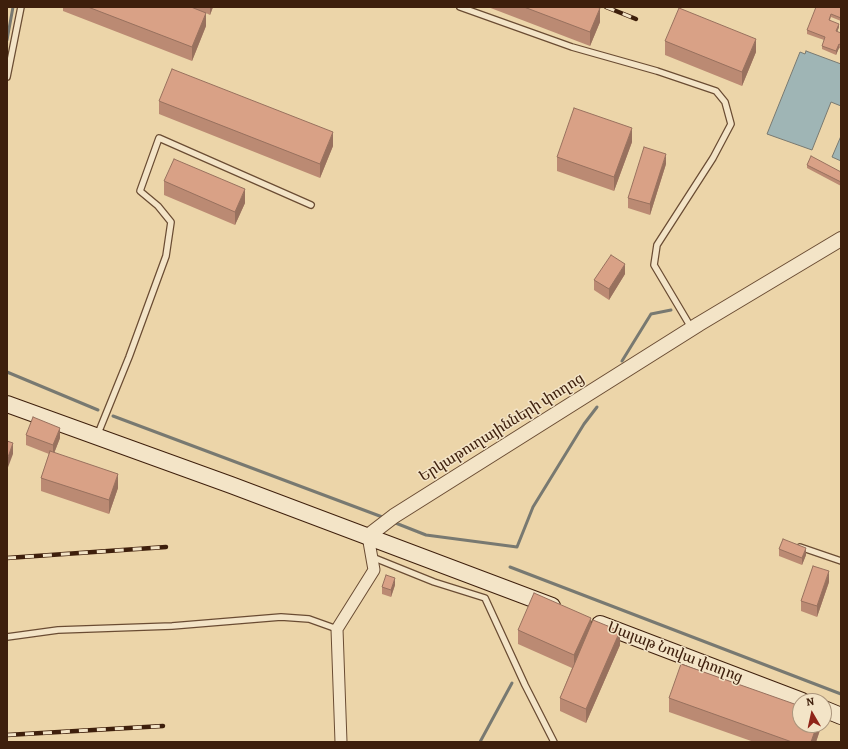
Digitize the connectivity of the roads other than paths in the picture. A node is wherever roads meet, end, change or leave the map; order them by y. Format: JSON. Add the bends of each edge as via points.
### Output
{"nodes":[{"id":1,"x":21,"y":7,"type":"edge"},
{"id":2,"x":460,"y":7,"type":"edge"},
{"id":3,"x":7,"y":76,"type":"edge"},
{"id":4,"x":311,"y":205,"type":"dead end"},
{"id":5,"x":841,"y":239,"type":"edge"},
{"id":6,"x":692,"y":329,"type":"junction"},
{"id":7,"x":7,"y":404,"type":"edge"},
{"id":8,"x":97,"y":436,"type":"junction"},
{"id":9,"x":375,"y":531,"type":"junction"},
{"id":10,"x":795,"y":545,"type":"edge"},
{"id":11,"x":372,"y":557,"type":"junction"},
{"id":12,"x":841,"y":560,"type":"edge"},
{"id":13,"x":563,"y":610,"type":"edge"},
{"id":14,"x":585,"y":619,"type":"edge"},
{"id":15,"x":337,"y":630,"type":"junction"},
{"id":16,"x":7,"y":637,"type":"edge"},
{"id":17,"x":792,"y":697,"type":"edge"},
{"id":18,"x":341,"y":742,"type":"edge"},
{"id":19,"x":554,"y":742,"type":"edge"}],
"edges":[{"from":1,"to":3,"type":"lane"},
{"from":2,"to":6,"type":"lane","via":[[572,47],[657,70],[716,91],[725,102],[731,124],[713,158],[657,244],[654,264]]},
{"from":4,"to":8,"type":"lane","via":[[159,138],[140,191],[158,206],[171,222],[166,256]]},
{"from":5,"to":6,"type":"street","name":"Երկաթուղայինների փողոց"},
{"from":6,"to":9,"type":"street","name":"Երկաթուղայինների փողոց","via":[[394,516]]},
{"from":7,"to":8,"type":"main road"},
{"from":8,"to":9,"type":"main road"},
{"from":9,"to":11,"type":"street"},
{"from":9,"to":13,"type":"main road"},
{"from":10,"to":12,"type":"lane"},
{"from":11,"to":15,"type":"street","via":[[374,570]]},
{"from":11,"to":19,"type":"lane","via":[[434,582],[485,598]]},
{"from":14,"to":17,"type":"main road","name":"Սայաթ Նովա փողոց"},
{"from":15,"to":16,"type":"lane","via":[[309,619],[281,617],[172,626],[58,630]]},
{"from":15,"to":18,"type":"street"}]}
